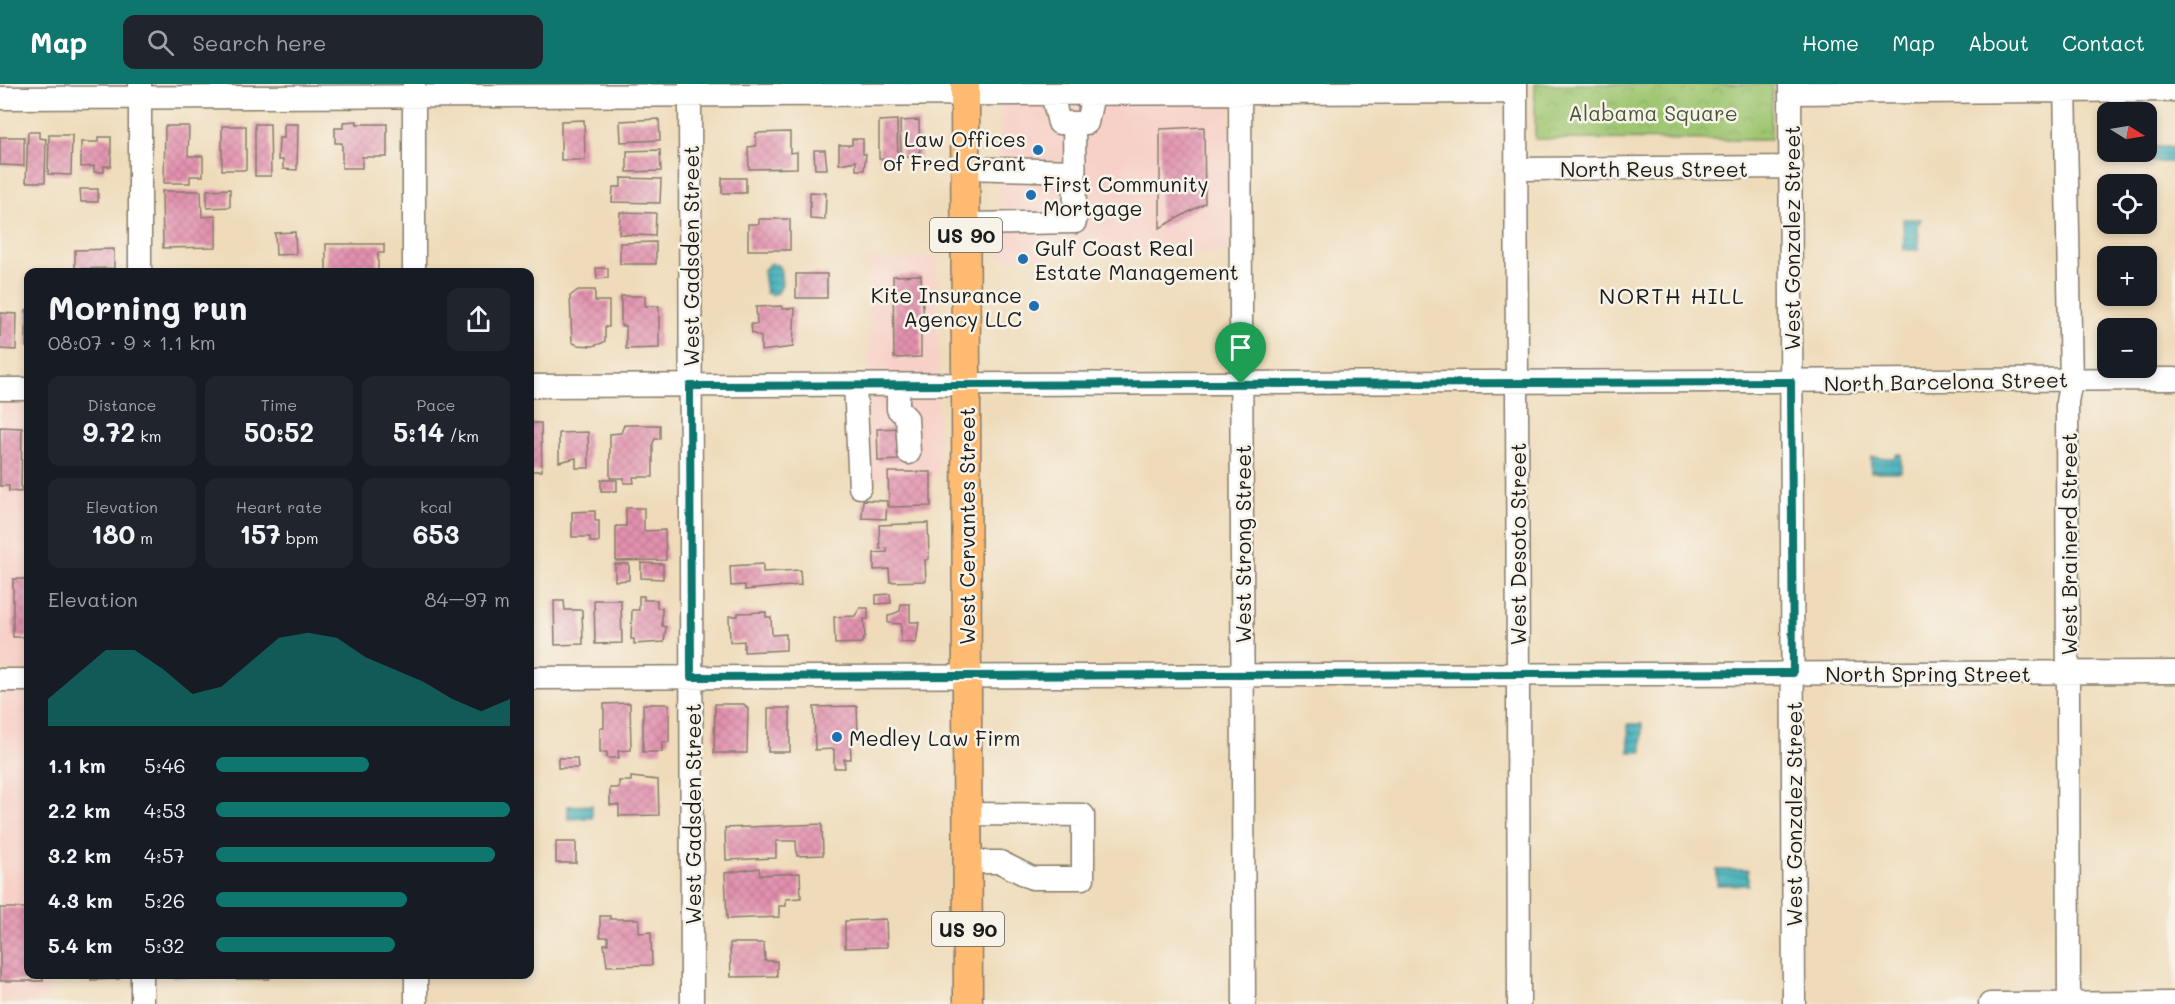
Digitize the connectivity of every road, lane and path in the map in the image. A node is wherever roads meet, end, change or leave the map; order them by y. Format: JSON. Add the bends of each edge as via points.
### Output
{"nodes":[{"id":1,"x":2065,"y":87,"type":"edge"},
{"id":2,"x":1516,"y":88,"type":"edge"},
{"id":3,"x":965,"y":89,"type":"edge"},
{"id":4,"x":1240,"y":89,"type":"edge"},
{"id":5,"x":1790,"y":89,"type":"edge"},
{"id":6,"x":414,"y":90,"type":"edge"},
{"id":7,"x":690,"y":90,"type":"edge"},
{"id":8,"x":2175,"y":90,"type":"edge"},
{"id":9,"x":140,"y":91,"type":"edge"},
{"id":10,"x":1052,"y":94,"type":"junction"},
{"id":11,"x":1093,"y":94,"type":"junction"},
{"id":12,"x":0,"y":98,"type":"edge"},
{"id":13,"x":1074,"y":123,"type":"junction"},
{"id":14,"x":965,"y":168,"type":"junction"},
{"id":15,"x":1792,"y":168,"type":"junction"},
{"id":16,"x":1516,"y":169,"type":"junction"},
{"id":17,"x":1074,"y":171,"type":"junction"},
{"id":18,"x":966,"y":224,"type":"junction"},
{"id":19,"x":140,"y":268,"type":"edge"},
{"id":20,"x":414,"y":268,"type":"edge"},
{"id":21,"x":2175,"y":379,"type":"edge"},
{"id":22,"x":2071,"y":380,"type":"junction"},
{"id":23,"x":1791,"y":382,"type":"junction"},
{"id":24,"x":1241,"y":384,"type":"junction"},
{"id":25,"x":1517,"y":384,"type":"junction"},
{"id":26,"x":855,"y":385,"type":"junction"},
{"id":27,"x":898,"y":385,"type":"junction"},
{"id":28,"x":966,"y":385,"type":"junction"},
{"id":29,"x":534,"y":386,"type":"edge"},
{"id":30,"x":690,"y":386,"type":"junction"},
{"id":31,"x":0,"y":389,"type":"edge"},
{"id":32,"x":24,"y":389,"type":"edge"},
{"id":33,"x":909,"y":453,"type":"dead end"},
{"id":34,"x":860,"y":487,"type":"dead end"},
{"id":35,"x":2068,"y":672,"type":"junction"},
{"id":36,"x":2175,"y":672,"type":"edge"},
{"id":37,"x":1793,"y":673,"type":"junction"},
{"id":38,"x":1243,"y":675,"type":"junction"},
{"id":39,"x":1517,"y":675,"type":"junction"},
{"id":40,"x":967,"y":676,"type":"junction"},
{"id":41,"x":691,"y":677,"type":"junction"},
{"id":42,"x":534,"y":678,"type":"edge"},
{"id":43,"x":0,"y":680,"type":"edge"},
{"id":44,"x":24,"y":680,"type":"edge"},
{"id":45,"x":967,"y":814,"type":"junction"},
{"id":46,"x":968,"y":862,"type":"junction"},
{"id":47,"x":142,"y":979,"type":"edge"},
{"id":48,"x":416,"y":979,"type":"edge"},
{"id":49,"x":2175,"y":1003,"type":"edge"},
{"id":50,"x":142,"y":1004,"type":"edge"},
{"id":51,"x":416,"y":1004,"type":"edge"},
{"id":52,"x":692,"y":1004,"type":"edge"},
{"id":53,"x":968,"y":1004,"type":"edge"},
{"id":54,"x":1244,"y":1004,"type":"edge"},
{"id":55,"x":1519,"y":1004,"type":"edge"},
{"id":56,"x":1794,"y":1004,"type":"edge"},
{"id":57,"x":1990,"y":1004,"type":"edge"},
{"id":58,"x":2069,"y":1004,"type":"edge"}],
"edges":[{"from":1,"to":5,"type":"street"},
{"from":1,"to":8,"type":"street"},
{"from":1,"to":22,"type":"street","name":"West Brainerd Street"},
{"from":2,"to":4,"type":"street"},
{"from":2,"to":16,"type":"street","name":"West Desoto Street"},
{"from":3,"to":7,"type":"street"},
{"from":3,"to":10,"type":"street"},
{"from":3,"to":14,"type":"main road","name":"West Cervantes Street","number":"US 90"},
{"from":4,"to":11,"type":"street"},
{"from":4,"to":24,"type":"street","name":"West Strong Street"},
{"from":5,"to":15,"type":"street","name":"West Gonzalez Street"},
{"from":6,"to":7,"type":"street"},
{"from":6,"to":9,"type":"street"},
{"from":6,"to":20,"type":"street"},
{"from":7,"to":30,"type":"street","name":"West Gadsden Street"},
{"from":9,"to":12,"type":"street"},
{"from":9,"to":19,"type":"street"},
{"from":10,"to":11,"type":"street"},
{"from":10,"to":13,"type":"street","via":[[1059,123]]},
{"from":11,"to":13,"type":"street","via":[[1087,123]]},
{"from":13,"to":17,"type":"street"},
{"from":14,"to":17,"type":"street"},
{"from":14,"to":18,"type":"main road","name":"West Cervantes Street","number":"US 90"},
{"from":15,"to":16,"type":"street","name":"North Reus Street"},
{"from":15,"to":23,"type":"street","name":"West Gonzalez Street"},
{"from":16,"to":25,"type":"street","name":"West Desoto Street"},
{"from":17,"to":18,"type":"street","via":[[1075,222]]},
{"from":18,"to":28,"type":"main road","name":"West Cervantes Street","number":"US 90"},
{"from":21,"to":22,"type":"street","name":"North Barcelona Street"},
{"from":22,"to":23,"type":"street","name":"North Barcelona Street"},
{"from":22,"to":35,"type":"street","name":"West Brainerd Street","via":[[2067,402]]},
{"from":23,"to":25,"type":"street","name":"North Barcelona Street"},
{"from":23,"to":37,"type":"street","name":"West Gonzalez Street"},
{"from":24,"to":25,"type":"street","name":"North Barcelona Street"},
{"from":24,"to":28,"type":"street","name":"North Barcelona Street"},
{"from":24,"to":38,"type":"street","name":"West Strong Street"},
{"from":25,"to":39,"type":"street","name":"West Desoto Street"},
{"from":26,"to":27,"type":"street","name":"North Barcelona Street"},
{"from":26,"to":30,"type":"street","name":"North Barcelona Street"},
{"from":26,"to":34,"type":"street"},
{"from":27,"to":28,"type":"street","name":"North Barcelona Street"},
{"from":27,"to":33,"type":"street","via":[[898,408],[907,418]]},
{"from":28,"to":40,"type":"main road","name":"West Cervantes Street","number":"US 90"},
{"from":29,"to":30,"type":"street","name":"North Barcelona Street"},
{"from":30,"to":41,"type":"street","name":"West Gadsden Street"},
{"from":31,"to":32,"type":"street"},
{"from":35,"to":36,"type":"street","name":"North Spring Street"},
{"from":35,"to":37,"type":"street","name":"North Spring Street"},
{"from":35,"to":58,"type":"street","name":"West Brainerd Street"},
{"from":37,"to":39,"type":"street","name":"North Spring Street"},
{"from":37,"to":56,"type":"street","name":"West Gonzalez Street"},
{"from":38,"to":39,"type":"street","name":"North Spring Street"},
{"from":38,"to":40,"type":"street","name":"North Spring Street"},
{"from":38,"to":54,"type":"street","name":"West Strong Street"},
{"from":39,"to":55,"type":"street","name":"West Desoto Street"},
{"from":40,"to":41,"type":"street","name":"North Spring Street"},
{"from":40,"to":45,"type":"main road","name":"West Cervantes Street","number":"US 90"},
{"from":41,"to":42,"type":"street","name":"North Spring Street"},
{"from":41,"to":52,"type":"street","name":"West Gadsden Street"},
{"from":43,"to":44,"type":"street"},
{"from":45,"to":46,"type":"main road","name":"West Cervantes Street","number":"US 90"},
{"from":45,"to":46,"type":"street","via":[[1083,815],[1083,878],[1032,878],[1000,862]]},
{"from":46,"to":53,"type":"main road","name":"West Cervantes Street","number":"US 90"},
{"from":47,"to":50,"type":"street"},
{"from":48,"to":51,"type":"street"},
{"from":49,"to":58,"type":"street"},
{"from":57,"to":58,"type":"street"}]}
